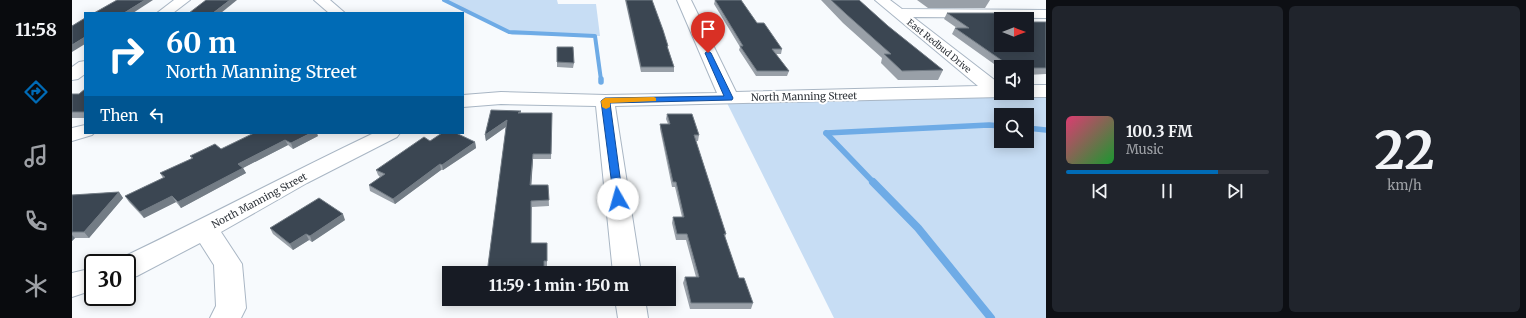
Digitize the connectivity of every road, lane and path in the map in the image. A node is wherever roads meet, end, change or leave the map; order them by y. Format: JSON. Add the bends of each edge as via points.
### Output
{"nodes":[{"id":1,"x":183,"y":0,"type":"edge"},
{"id":2,"x":321,"y":0,"type":"edge"},
{"id":3,"x":684,"y":0,"type":"edge"},
{"id":4,"x":882,"y":0,"type":"edge"},
{"id":5,"x":165,"y":12,"type":"edge"},
{"id":6,"x":337,"y":12,"type":"edge"},
{"id":7,"x":898,"y":13,"type":"junction"},
{"id":8,"x":1046,"y":14,"type":"edge"},
{"id":9,"x":84,"y":67,"type":"edge"},
{"id":10,"x":72,"y":75,"type":"edge"},
{"id":11,"x":994,"y":87,"type":"edge"},
{"id":12,"x":994,"y":91,"type":"edge"},
{"id":13,"x":1034,"y":91,"type":"edge"},
{"id":14,"x":1046,"y":91,"type":"edge"},
{"id":15,"x":729,"y":98,"type":"junction"},
{"id":16,"x":464,"y":101,"type":"edge"},
{"id":17,"x":605,"y":101,"type":"junction"},
{"id":18,"x":84,"y":131,"type":"edge"},
{"id":19,"x":388,"y":134,"type":"edge"},
{"id":20,"x":72,"y":135,"type":"edge"},
{"id":21,"x":205,"y":229,"type":"junction"},
{"id":22,"x":136,"y":264,"type":"edge"},
{"id":23,"x":626,"y":266,"type":"edge"},
{"id":24,"x":84,"y":282,"type":"edge"},
{"id":25,"x":72,"y":285,"type":"edge"},
{"id":26,"x":631,"y":306,"type":"edge"},
{"id":27,"x":225,"y":318,"type":"edge"},
{"id":28,"x":633,"y":318,"type":"edge"}],
"edges":[{"from":1,"to":5,"type":"street"},
{"from":2,"to":6,"type":"street"},
{"from":3,"to":15,"type":"street"},
{"from":4,"to":7,"type":"street","name":"East Redbud Drive"},
{"from":7,"to":8,"type":"street"},
{"from":7,"to":11,"type":"street","name":"East Redbud Drive"},
{"from":9,"to":10,"type":"street"},
{"from":12,"to":15,"type":"street","name":"North Manning Street"},
{"from":13,"to":14,"type":"street"},
{"from":15,"to":17,"type":"street","name":"North Manning Street"},
{"from":16,"to":17,"type":"street","name":"North Manning Street","via":[[501,98]]},
{"from":17,"to":23,"type":"street"},
{"from":18,"to":20,"type":"street"},
{"from":19,"to":21,"type":"street","name":"North Manning Street"},
{"from":21,"to":22,"type":"street","name":"North Manning Street"},
{"from":21,"to":27,"type":"street","via":[[228,264],[231,308]]},
{"from":24,"to":25,"type":"street"},
{"from":26,"to":28,"type":"street"}]}
